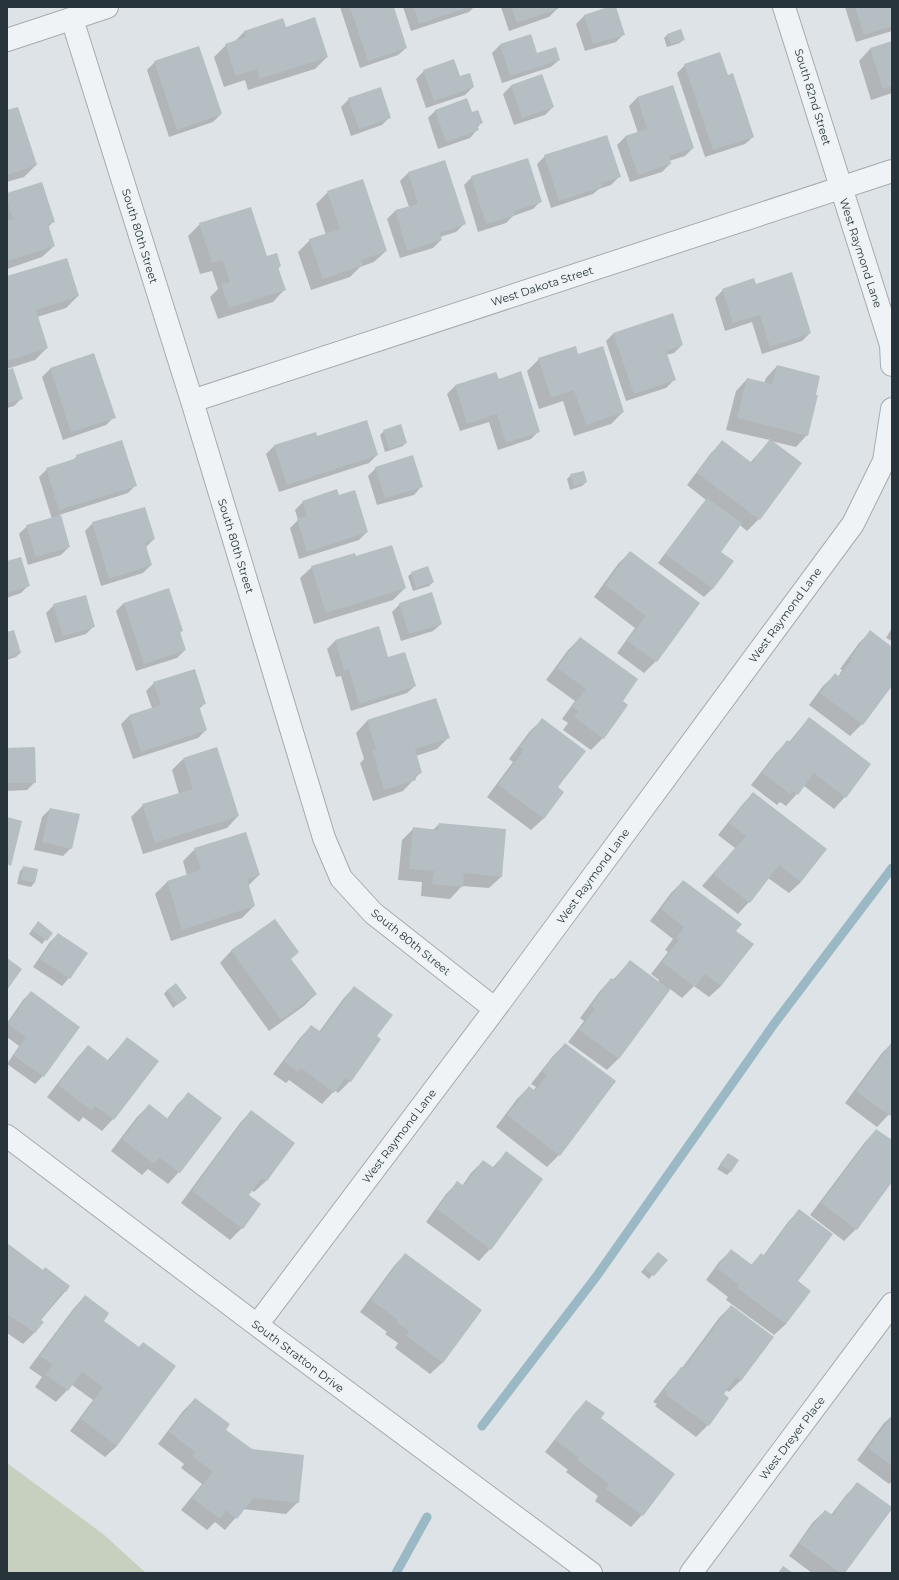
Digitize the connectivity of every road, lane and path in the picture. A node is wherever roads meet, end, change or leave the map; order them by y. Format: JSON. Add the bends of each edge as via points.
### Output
{"nodes":[{"id":1,"x":107,"y":7,"type":"edge"},
{"id":2,"x":784,"y":7,"type":"edge"},
{"id":3,"x":72,"y":19,"type":"junction"},
{"id":4,"x":7,"y":40,"type":"edge"},
{"id":5,"x":892,"y":170,"type":"edge"},
{"id":6,"x":841,"y":187,"type":"junction"},
{"id":7,"x":892,"y":364,"type":"edge"},
{"id":8,"x":192,"y":401,"type":"junction"},
{"id":9,"x":892,"y":409,"type":"edge"},
{"id":10,"x":495,"y":1009,"type":"junction"},
{"id":11,"x":7,"y":1136,"type":"edge"},
{"id":12,"x":892,"y":1304,"type":"edge"},
{"id":13,"x":256,"y":1325,"type":"junction"},
{"id":14,"x":591,"y":1573,"type":"edge"},
{"id":15,"x":691,"y":1573,"type":"edge"}],
"edges":[{"from":1,"to":3,"type":"street"},
{"from":2,"to":6,"type":"street","name":"South 82nd Street"},
{"from":3,"to":4,"type":"street"},
{"from":3,"to":8,"type":"street","name":"South 80th Street"},
{"from":5,"to":6,"type":"street","name":"West Dakota Street"},
{"from":6,"to":7,"type":"street","name":"West Raymond Lane","via":[[891,345]]},
{"from":6,"to":8,"type":"street","name":"West Dakota Street"},
{"from":8,"to":10,"type":"street","name":"South 80th Street","via":[[324,838],[341,878],[373,913]]},
{"from":9,"to":10,"type":"street","name":"West Raymond Lane","via":[[884,461],[853,524]]},
{"from":10,"to":13,"type":"street","name":"West Raymond Lane"},
{"from":11,"to":13,"type":"street","name":"South Stratton Drive"},
{"from":12,"to":15,"type":"street","name":"West Dreyer Place"},
{"from":13,"to":14,"type":"street","name":"South Stratton Drive"}]}
